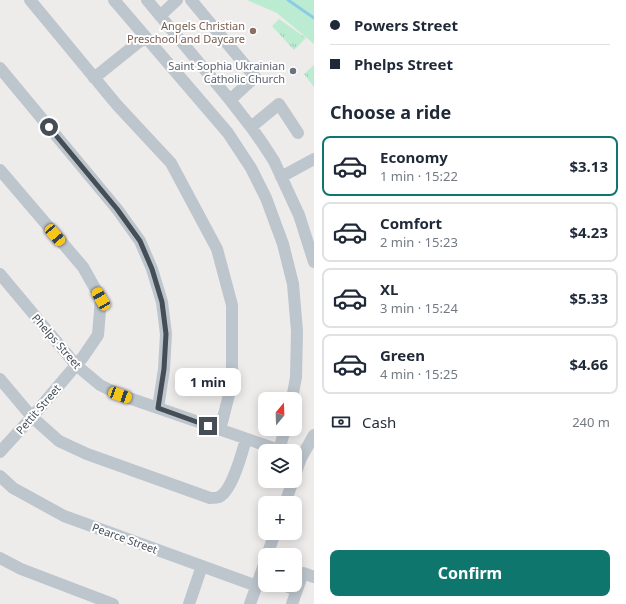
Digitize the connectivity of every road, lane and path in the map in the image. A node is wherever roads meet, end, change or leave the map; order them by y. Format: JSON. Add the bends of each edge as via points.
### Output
{"nodes":[{"id":1,"x":30,"y":0,"type":"edge"},
{"id":2,"x":114,"y":0,"type":"edge"},
{"id":3,"x":146,"y":0,"type":"edge"},
{"id":4,"x":177,"y":0,"type":"edge"},
{"id":5,"x":191,"y":0,"type":"edge"},
{"id":6,"x":160,"y":16,"type":"junction"},
{"id":7,"x":144,"y":37,"type":"junction"},
{"id":8,"x":0,"y":68,"type":"edge"},
{"id":9,"x":94,"y":78,"type":"junction"},
{"id":10,"x":230,"y":100,"type":"junction"},
{"id":11,"x":251,"y":127,"type":"junction"},
{"id":12,"x":298,"y":132,"type":"dead end"},
{"id":13,"x":314,"y":159,"type":"edge"},
{"id":14,"x":0,"y":170,"type":"edge"},
{"id":15,"x":281,"y":176,"type":"junction"},
{"id":16,"x":314,"y":262,"type":"edge"},
{"id":17,"x":0,"y":274,"type":"edge"},
{"id":18,"x":76,"y":365,"type":"junction"},
{"id":19,"x":0,"y":379,"type":"edge"},
{"id":20,"x":293,"y":392,"type":"edge"},
{"id":21,"x":158,"y":408,"type":"junction"},
{"id":22,"x":32,"y":417,"type":"junction"},
{"id":23,"x":220,"y":430,"type":"junction"},
{"id":24,"x":314,"y":436,"type":"edge"},
{"id":25,"x":246,"y":439,"type":"junction"},
{"id":26,"x":260,"y":444,"type":"edge"},
{"id":27,"x":0,"y":452,"type":"edge"},
{"id":28,"x":302,"y":452,"type":"edge"},
{"id":29,"x":0,"y":476,"type":"edge"},
{"id":30,"x":0,"y":558,"type":"edge"},
{"id":31,"x":202,"y":566,"type":"junction"},
{"id":32,"x":302,"y":575,"type":"edge"},
{"id":33,"x":314,"y":577,"type":"edge"},
{"id":34,"x":258,"y":579,"type":"edge"},
{"id":35,"x":258,"y":587,"type":"edge"},
{"id":36,"x":295,"y":592,"type":"edge"},
{"id":37,"x":113,"y":604,"type":"edge"},
{"id":38,"x":189,"y":604,"type":"edge"},
{"id":39,"x":250,"y":604,"type":"edge"},
{"id":40,"x":292,"y":604,"type":"edge"}],
"edges":[{"from":1,"to":9,"type":"street"},
{"from":2,"to":7,"type":"street"},
{"from":3,"to":6,"type":"street"},
{"from":4,"to":6,"type":"street"},
{"from":5,"to":10,"type":"street","via":[[255,77]]},
{"from":6,"to":10,"type":"street"},
{"from":7,"to":9,"type":"street"},
{"from":7,"to":20,"type":"street","via":[[228,133],[251,168],[266,198],[283,244],[293,284],[297,332]]},
{"from":8,"to":21,"type":"street","via":[[117,209],[140,241],[162,302],[166,334]]},
{"from":9,"to":23,"type":"street","via":[[171,163],[217,248],[232,305],[232,383]]},
{"from":10,"to":11,"type":"street"},
{"from":11,"to":12,"type":"street","via":[[279,104]]},
{"from":11,"to":15,"type":"street"},
{"from":13,"to":15,"type":"street"},
{"from":14,"to":18,"type":"street","name":"Pettit Street","via":[[83,268],[101,299],[98,334]]},
{"from":15,"to":16,"type":"street","via":[[299,215]]},
{"from":17,"to":18,"type":"street","name":"Phelps Street"},
{"from":18,"to":21,"type":"street","name":"Phelps Street","via":[[100,385]]},
{"from":18,"to":22,"type":"street","name":"Pettit Street"},
{"from":19,"to":22,"type":"street"},
{"from":21,"to":23,"type":"street","name":"Phelps Street"},
{"from":22,"to":25,"type":"street","via":[[59,441],[87,454],[210,498],[219,497],[232,482]]},
{"from":22,"to":27,"type":"street","name":"Pettit Street"},
{"from":23,"to":25,"type":"street","name":"Phelps Street"},
{"from":24,"to":28,"type":"street"},
{"from":25,"to":26,"type":"street","name":"Phelps Street"},
{"from":29,"to":31,"type":"street","name":"Pearce Street","via":[[13,488],[64,516]]},
{"from":30,"to":37,"type":"street","via":[[21,569]]},
{"from":31,"to":34,"type":"street","name":"Pearce Street"},
{"from":31,"to":38,"type":"street"},
{"from":32,"to":33,"type":"street","via":[[303,573]]},
{"from":35,"to":39,"type":"street"},
{"from":36,"to":40,"type":"street"}]}
